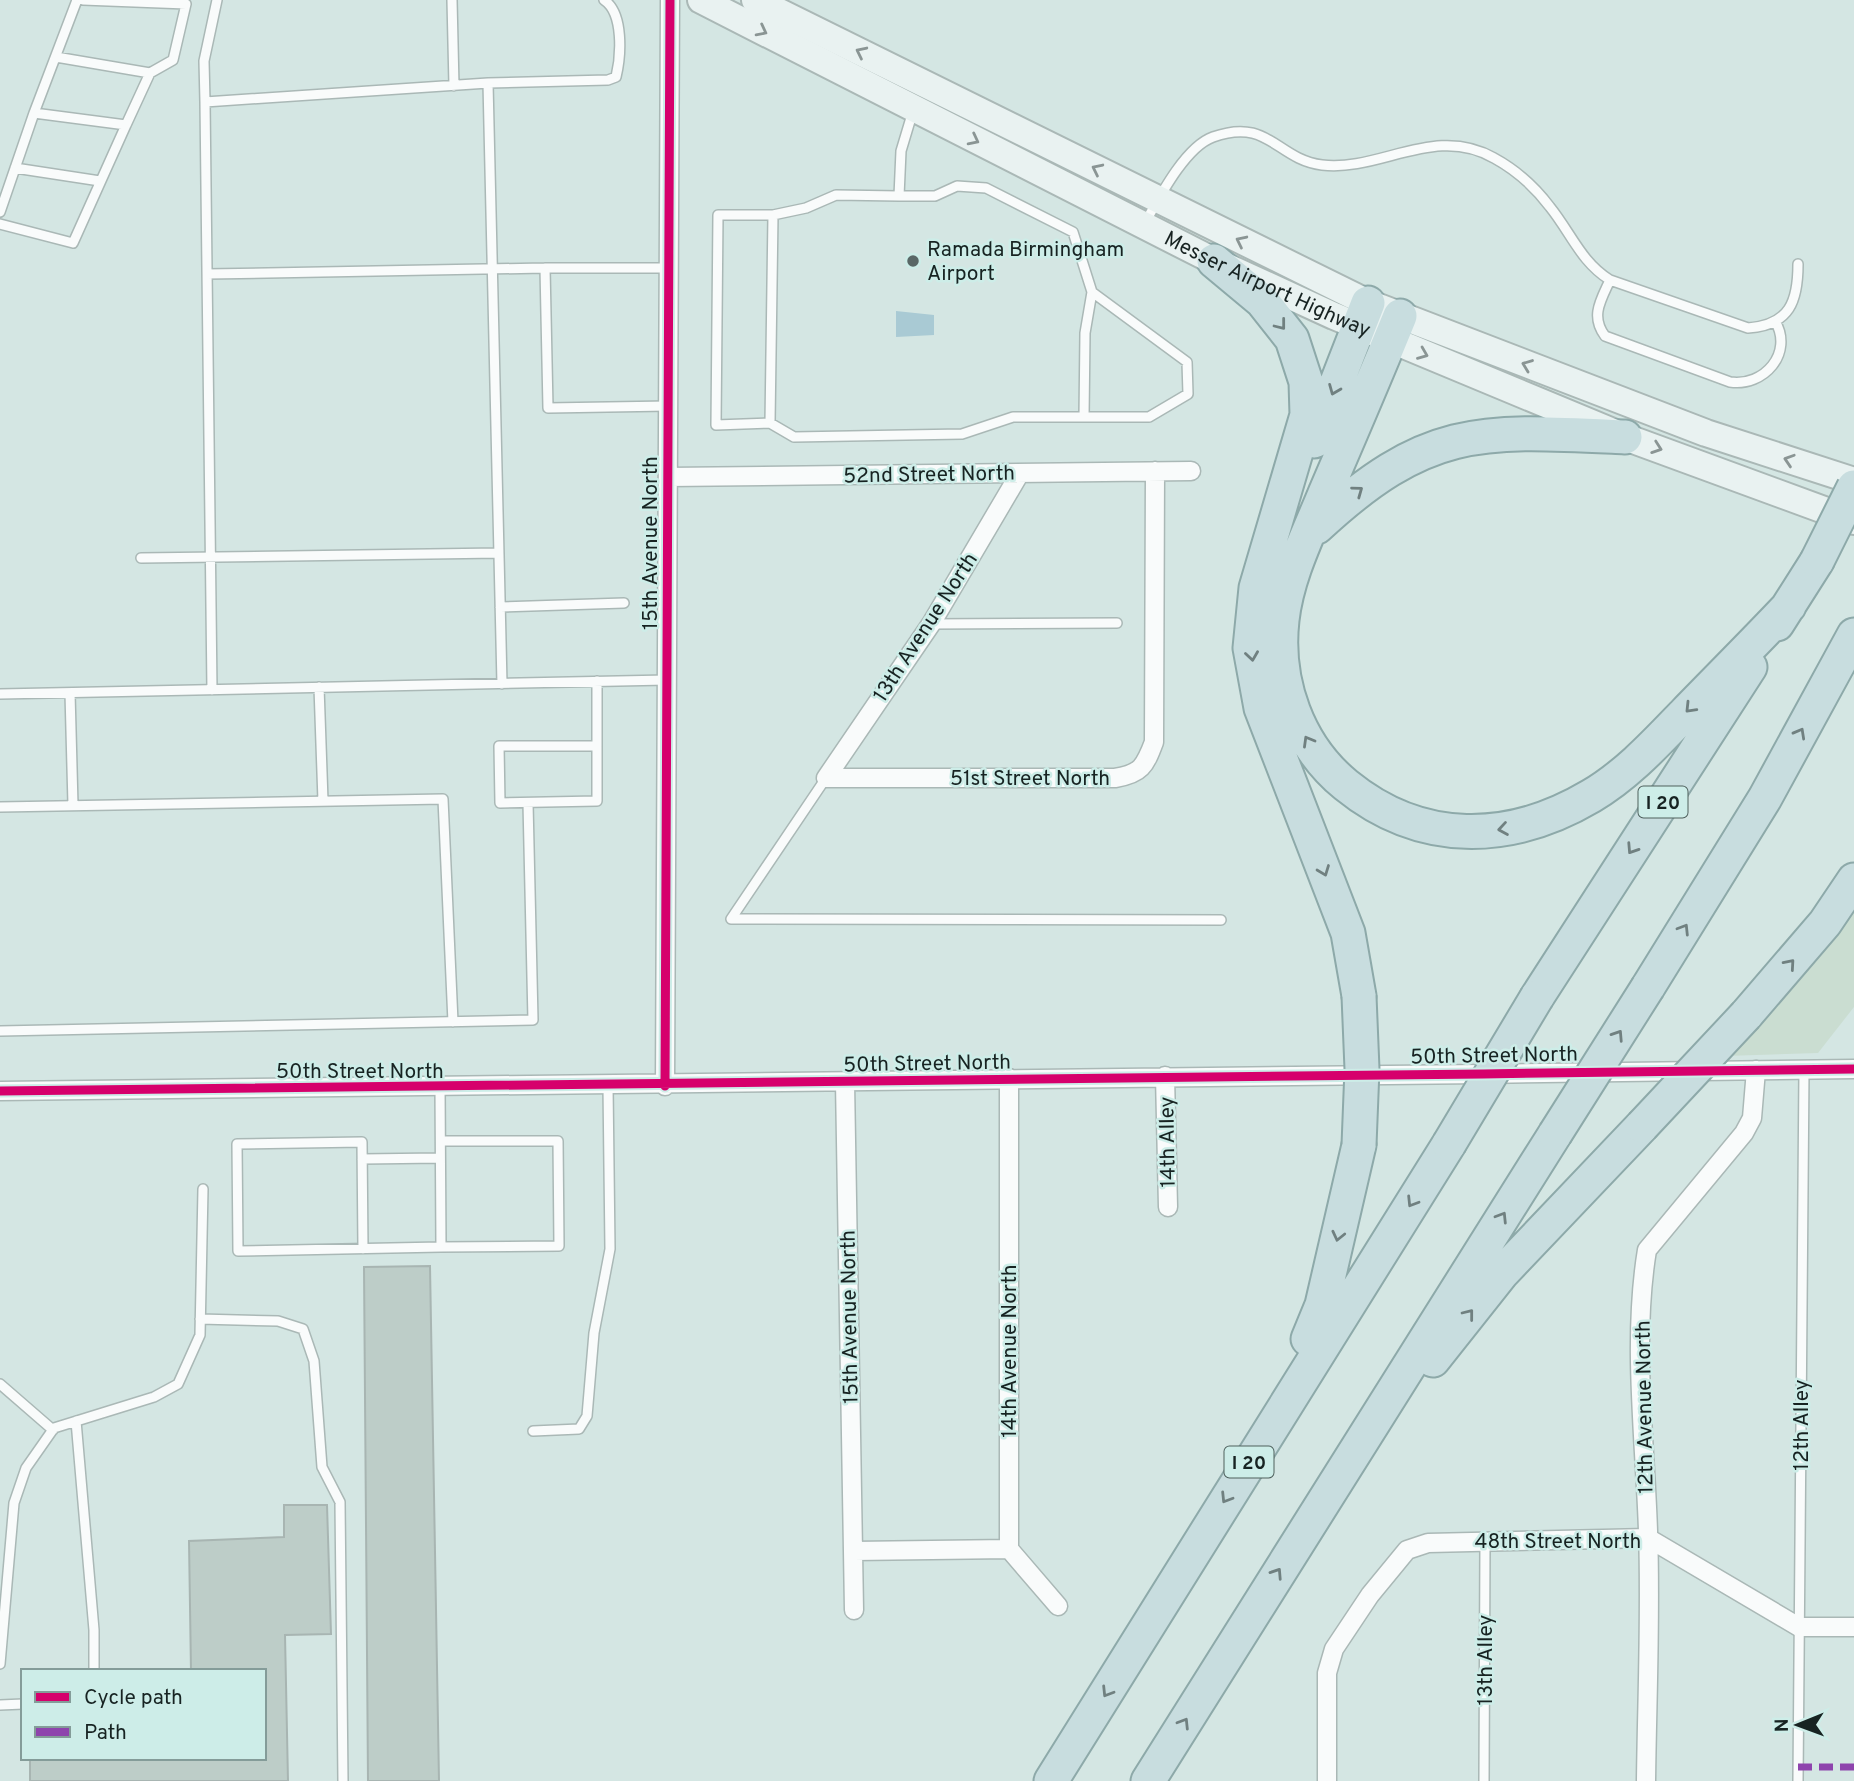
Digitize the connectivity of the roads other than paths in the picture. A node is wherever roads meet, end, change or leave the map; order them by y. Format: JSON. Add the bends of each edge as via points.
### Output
{"nodes":[{"id":1,"x":77,"y":0,"type":"edge"},
{"id":2,"x":83,"y":0,"type":"edge"},
{"id":3,"x":217,"y":0,"type":"edge"},
{"id":4,"x":452,"y":0,"type":"edge"},
{"id":5,"x":604,"y":0,"type":"edge"},
{"id":6,"x":670,"y":0,"type":"edge"},
{"id":7,"x":701,"y":0,"type":"edge"},
{"id":8,"x":755,"y":0,"type":"edge"},
{"id":9,"x":186,"y":2,"type":"edge"},
{"id":10,"x":56,"y":57,"type":"junction"},
{"id":11,"x":150,"y":73,"type":"junction"},
{"id":12,"x":488,"y":83,"type":"junction"},
{"id":13,"x":454,"y":86,"type":"junction"},
{"id":14,"x":918,"y":96,"type":"junction"},
{"id":15,"x":205,"y":102,"type":"junction"},
{"id":16,"x":34,"y":113,"type":"junction"},
{"id":17,"x":126,"y":125,"type":"junction"},
{"id":18,"x":15,"y":168,"type":"junction"},
{"id":19,"x":100,"y":181,"type":"junction"},
{"id":20,"x":899,"y":196,"type":"junction"},
{"id":21,"x":1158,"y":199,"type":"junction"},
{"id":22,"x":0,"y":212,"type":"edge"},
{"id":23,"x":773,"y":215,"type":"junction"},
{"id":24,"x":0,"y":224,"type":"edge"},
{"id":25,"x":1144,"y":226,"type":"junction"},
{"id":26,"x":1214,"y":261,"type":"junction"},
{"id":27,"x":1798,"y":264,"type":"dead end"},
{"id":28,"x":545,"y":268,"type":"junction"},
{"id":29,"x":668,"y":268,"type":"junction"},
{"id":30,"x":492,"y":269,"type":"junction"},
{"id":31,"x":207,"y":274,"type":"junction"},
{"id":32,"x":1610,"y":280,"type":"junction"},
{"id":33,"x":1091,"y":292,"type":"junction"},
{"id":34,"x":1364,"y":315,"type":"junction"},
{"id":35,"x":1775,"y":321,"type":"junction"},
{"id":36,"x":1395,"y":328,"type":"junction"},
{"id":37,"x":668,"y":406,"type":"junction"},
{"id":38,"x":1084,"y":417,"type":"junction"},
{"id":39,"x":770,"y":423,"type":"junction"},
{"id":40,"x":1625,"y":438,"type":"junction"},
{"id":41,"x":1155,"y":471,"type":"junction"},
{"id":42,"x":1191,"y":471,"type":"dead end"},
{"id":43,"x":1020,"y":473,"type":"junction"},
{"id":44,"x":668,"y":477,"type":"junction"},
{"id":45,"x":1854,"y":481,"type":"edge"},
{"id":46,"x":1854,"y":487,"type":"edge"},
{"id":47,"x":1854,"y":520,"type":"edge"},
{"id":48,"x":1307,"y":536,"type":"junction"},
{"id":49,"x":499,"y":553,"type":"junction"},
{"id":50,"x":210,"y":556,"type":"junction"},
{"id":51,"x":141,"y":558,"type":"dead end"},
{"id":52,"x":1256,"y":589,"type":"junction"},
{"id":53,"x":624,"y":603,"type":"dead end"},
{"id":54,"x":1789,"y":606,"type":"junction"},
{"id":55,"x":500,"y":607,"type":"junction"},
{"id":56,"x":1118,"y":623,"type":"dead end"},
{"id":57,"x":931,"y":624,"type":"junction"},
{"id":58,"x":1854,"y":635,"type":"edge"},
{"id":59,"x":667,"y":680,"type":"junction"},
{"id":60,"x":597,"y":681,"type":"junction"},
{"id":61,"x":502,"y":684,"type":"junction"},
{"id":62,"x":319,"y":687,"type":"junction"},
{"id":63,"x":212,"y":690,"type":"junction"},
{"id":64,"x":70,"y":692,"type":"junction"},
{"id":65,"x":0,"y":694,"type":"edge"},
{"id":66,"x":597,"y":746,"type":"junction"},
{"id":67,"x":826,"y":778,"type":"junction"},
{"id":68,"x":323,"y":801,"type":"junction"},
{"id":69,"x":528,"y":803,"type":"junction"},
{"id":70,"x":73,"y":805,"type":"junction"},
{"id":71,"x":0,"y":807,"type":"edge"},
{"id":72,"x":1854,"y":880,"type":"edge"},
{"id":73,"x":1221,"y":920,"type":"dead end"},
{"id":74,"x":453,"y":1021,"type":"junction"},
{"id":75,"x":0,"y":1031,"type":"edge"},
{"id":76,"x":1854,"y":1069,"type":"edge"},
{"id":77,"x":1756,"y":1070,"type":"junction"},
{"id":78,"x":1804,"y":1070,"type":"junction"},
{"id":79,"x":1166,"y":1076,"type":"junction"},
{"id":80,"x":1009,"y":1078,"type":"junction"},
{"id":81,"x":845,"y":1083,"type":"junction"},
{"id":82,"x":608,"y":1086,"type":"junction"},
{"id":83,"x":665,"y":1086,"type":"junction"},
{"id":84,"x":440,"y":1087,"type":"junction"},
{"id":85,"x":0,"y":1091,"type":"edge"},
{"id":86,"x":440,"y":1141,"type":"junction"},
{"id":87,"x":440,"y":1158,"type":"junction"},
{"id":88,"x":362,"y":1159,"type":"junction"},
{"id":89,"x":203,"y":1189,"type":"dead end"},
{"id":90,"x":1168,"y":1207,"type":"dead end"},
{"id":91,"x":441,"y":1247,"type":"junction"},
{"id":92,"x":363,"y":1249,"type":"junction"},
{"id":93,"x":200,"y":1319,"type":"junction"},
{"id":94,"x":0,"y":1384,"type":"edge"},
{"id":95,"x":1275,"y":1419,"type":"junction"},
{"id":96,"x":76,"y":1421,"type":"junction"},
{"id":97,"x":52,"y":1430,"type":"junction"},
{"id":98,"x":533,"y":1432,"type":"dead end"},
{"id":99,"x":1321,"y":1502,"type":"junction"},
{"id":100,"x":1648,"y":1538,"type":"junction"},
{"id":101,"x":1485,"y":1540,"type":"junction"},
{"id":102,"x":1009,"y":1549,"type":"junction"},
{"id":103,"x":853,"y":1551,"type":"junction"},
{"id":104,"x":1058,"y":1606,"type":"dead end"},
{"id":105,"x":854,"y":1610,"type":"dead end"},
{"id":106,"x":1799,"y":1627,"type":"junction"},
{"id":107,"x":1854,"y":1627,"type":"edge"},
{"id":108,"x":0,"y":1664,"type":"edge"},
{"id":109,"x":94,"y":1669,"type":"edge"},
{"id":110,"x":21,"y":1704,"type":"edge"},
{"id":111,"x":0,"y":1705,"type":"edge"},
{"id":112,"x":343,"y":1781,"type":"edge"},
{"id":113,"x":1051,"y":1781,"type":"edge"},
{"id":114,"x":1148,"y":1781,"type":"edge"},
{"id":115,"x":1326,"y":1781,"type":"edge"},
{"id":116,"x":1484,"y":1781,"type":"edge"},
{"id":117,"x":1646,"y":1781,"type":"edge"},
{"id":118,"x":1798,"y":1781,"type":"edge"}],
"edges":[{"from":1,"to":10,"type":"lane"},
{"from":2,"to":9,"type":"lane"},
{"from":3,"to":15,"type":"lane","via":[[204,61]]},
{"from":4,"to":13,"type":"lane"},
{"from":5,"to":12,"type":"lane","via":[[617,19],[616,77]]},
{"from":6,"to":29,"type":"street","name":"15th Avenue North"},
{"from":7,"to":14,"type":"main road","name":"Messer Airport Highway","one_way":true},
{"from":14,"to":8,"type":"main road","name":"Messer Airport Highway","one_way":true},
{"from":9,"to":11,"type":"lane","via":[[173,60]]},
{"from":10,"to":11,"type":"lane"},
{"from":10,"to":16,"type":"lane"},
{"from":11,"to":17,"type":"lane"},
{"from":12,"to":13,"type":"lane"},
{"from":12,"to":30,"type":"lane"},
{"from":13,"to":15,"type":"lane"},
{"from":14,"to":20,"type":"lane","via":[[901,151]]},
{"from":21,"to":14,"type":"main road","name":"Messer Airport Highway","one_way":true},
{"from":14,"to":25,"type":"main road","name":"Messer Airport Highway","one_way":true},
{"from":15,"to":31,"type":"lane"},
{"from":16,"to":17,"type":"lane"},
{"from":16,"to":18,"type":"lane"},
{"from":17,"to":19,"type":"lane"},
{"from":18,"to":19,"type":"lane"},
{"from":18,"to":22,"type":"lane"},
{"from":19,"to":24,"type":"lane","via":[[72,243]]},
{"from":20,"to":23,"type":"lane","via":[[836,195]]},
{"from":20,"to":33,"type":"lane","via":[[935,196],[957,186],[986,188],[1073,232]]},
{"from":21,"to":25,"type":"lane"},
{"from":21,"to":32,"type":"lane","via":[[1195,149],[1212,137],[1239,130],[1260,134],[1294,155],[1322,165],[1348,165],[1414,147],[1457,147],[1490,155],[1521,176],[1551,208],[1595,271]]},
{"from":34,"to":21,"type":"main road","name":"Messer Airport Highway","one_way":true},
{"from":23,"to":39,"type":"lane"},
{"from":23,"to":39,"type":"lane","via":[[718,215],[716,425]]},
{"from":25,"to":26,"type":"main road","name":"Messer Airport Highway"},
{"from":26,"to":34,"type":"main road","name":"Messer Airport Highway"},
{"from":26,"to":52,"type":"highway","one_way":true,"via":[[1262,301],[1292,339],[1306,382],[1307,415]]},
{"from":27,"to":35,"type":"lane","via":[[1795,299]]},
{"from":28,"to":29,"type":"lane"},
{"from":28,"to":30,"type":"lane"},
{"from":28,"to":37,"type":"lane","via":[[548,408]]},
{"from":29,"to":37,"type":"street","name":"15th Avenue North"},
{"from":30,"to":31,"type":"lane"},
{"from":30,"to":49,"type":"lane"},
{"from":31,"to":50,"type":"lane"},
{"from":32,"to":35,"type":"lane","via":[[1748,328]]},
{"from":32,"to":35,"type":"lane","via":[[1596,319],[1605,336],[1730,382],[1747,382],[1774,365],[1783,340]]},
{"from":33,"to":38,"type":"lane","via":[[1085,333]]},
{"from":33,"to":38,"type":"lane","via":[[1187,362],[1188,394],[1149,417]]},
{"from":34,"to":36,"type":"main road","name":"Messer Airport Highway"},
{"from":34,"to":52,"type":"highway","one_way":true},
{"from":36,"to":40,"type":"main road","name":"Messer Airport Highway","one_way":true},
{"from":45,"to":36,"type":"main road","name":"Messer Airport Highway","one_way":true},
{"from":36,"to":48,"type":"highway"},
{"from":37,"to":44,"type":"street","name":"15th Avenue North"},
{"from":38,"to":39,"type":"lane","via":[[1013,418],[948,435],[794,437]]},
{"from":40,"to":47,"type":"main road","name":"Messer Airport Highway","one_way":true},
{"from":48,"to":40,"type":"highway","one_way":true,"via":[[1354,492],[1421,451],[1468,436],[1518,432]]},
{"from":41,"to":42,"type":"street","name":"52nd Street North"},
{"from":41,"to":43,"type":"street","name":"52nd Street North"},
{"from":41,"to":67,"type":"street","name":"51st Street North","via":[[1154,742],[1146,762],[1133,775]]},
{"from":43,"to":44,"type":"street","name":"52nd Street North"},
{"from":43,"to":57,"type":"street","name":"13th Avenue North"},
{"from":44,"to":59,"type":"street","name":"15th Avenue North"},
{"from":46,"to":54,"type":"highway","number":"I 20","bridge":true},
{"from":54,"to":48,"type":"highway","one_way":true,"via":[[1643,756],[1592,795],[1539,821],[1506,829],[1472,833],[1437,829],[1399,819],[1367,802],[1332,774],[1308,744],[1290,705],[1282,669],[1281,623],[1287,588]]},
{"from":49,"to":50,"type":"lane"},
{"from":49,"to":55,"type":"lane"},
{"from":50,"to":51,"type":"lane"},
{"from":50,"to":63,"type":"lane"},
{"from":52,"to":95,"type":"highway","one_way":true,"bridge":true,"via":[[1250,648],[1261,708],[1348,933],[1359,996],[1362,1069],[1359,1145],[1322,1305]]},
{"from":53,"to":55,"type":"lane"},
{"from":54,"to":95,"type":"highway","number":"I 20","one_way":true,"bridge":true,"via":[[1537,997]]},
{"from":55,"to":61,"type":"lane"},
{"from":56,"to":57,"type":"lane"},
{"from":57,"to":67,"type":"street","name":"13th Avenue North"},
{"from":99,"to":58,"type":"highway","one_way":true,"bridge":true,"via":[[1765,798]]},
{"from":59,"to":60,"type":"lane"},
{"from":59,"to":83,"type":"street","name":"15th Avenue North"},
{"from":60,"to":61,"type":"lane"},
{"from":60,"to":66,"type":"lane"},
{"from":61,"to":62,"type":"lane"},
{"from":62,"to":63,"type":"lane"},
{"from":62,"to":68,"type":"lane"},
{"from":63,"to":64,"type":"lane"},
{"from":64,"to":65,"type":"lane"},
{"from":64,"to":70,"type":"lane"},
{"from":66,"to":69,"type":"lane","via":[[597,801]]},
{"from":66,"to":69,"type":"lane","via":[[499,746],[500,803]]},
{"from":67,"to":73,"type":"lane","via":[[731,919]]},
{"from":68,"to":70,"type":"lane"},
{"from":68,"to":74,"type":"lane","via":[[443,799]]},
{"from":69,"to":74,"type":"lane","via":[[533,1020]]},
{"from":70,"to":71,"type":"lane"},
{"from":99,"to":72,"type":"highway","one_way":true,"bridge":true,"via":[[1502,1273],[1746,1015],[1825,923]]},
{"from":74,"to":75,"type":"lane"},
{"from":76,"to":78,"type":"street","name":"50th Street North"},
{"from":77,"to":78,"type":"street","name":"50th Street North"},
{"from":77,"to":79,"type":"street","name":"50th Street North"},
{"from":77,"to":100,"type":"street","name":"12th Avenue North","via":[[1752,1118],[1744,1133],[1647,1250],[1641,1332]]},
{"from":78,"to":106,"type":"lane","name":"12th Alley"},
{"from":79,"to":80,"type":"street","name":"50th Street North"},
{"from":79,"to":90,"type":"street","name":"14th Alley"},
{"from":80,"to":81,"type":"street","name":"50th Street North"},
{"from":80,"to":102,"type":"street","name":"14th Avenue North"},
{"from":81,"to":83,"type":"street","name":"50th Street North"},
{"from":81,"to":103,"type":"street","name":"15th Avenue North"},
{"from":82,"to":83,"type":"street","name":"50th Street North"},
{"from":82,"to":84,"type":"street","name":"50th Street North"},
{"from":82,"to":98,"type":"lane","via":[[610,1249],[594,1333],[587,1416],[579,1429]]},
{"from":84,"to":85,"type":"street","name":"50th Street North"},
{"from":84,"to":86,"type":"lane"},
{"from":86,"to":87,"type":"lane"},
{"from":86,"to":91,"type":"lane","via":[[558,1141],[559,1246]]},
{"from":87,"to":88,"type":"lane"},
{"from":87,"to":91,"type":"lane"},
{"from":88,"to":92,"type":"lane"},
{"from":88,"to":92,"type":"lane","via":[[362,1142],[237,1144],[238,1251]]},
{"from":89,"to":93,"type":"lane"},
{"from":91,"to":92,"type":"lane"},
{"from":93,"to":96,"type":"lane","via":[[200,1335],[178,1384],[154,1397]]},
{"from":93,"to":112,"type":"lane","via":[[278,1321],[303,1329],[314,1361],[322,1467],[340,1502]]},
{"from":94,"to":97,"type":"lane"},
{"from":95,"to":113,"type":"highway","number":"I 20","one_way":true},
{"from":96,"to":97,"type":"lane"},
{"from":96,"to":109,"type":"lane"},
{"from":97,"to":108,"type":"lane","via":[[26,1468],[13,1503]]},
{"from":114,"to":99,"type":"highway","one_way":true},
{"from":100,"to":101,"type":"street","name":"48th Street North"},
{"from":100,"to":106,"type":"street","name":"48th Street North"},
{"from":100,"to":117,"type":"street","name":"12th Avenue North"},
{"from":101,"to":115,"type":"street","name":"48th Street North","via":[[1428,1543],[1407,1550],[1334,1649],[1327,1673]]},
{"from":101,"to":116,"type":"lane","name":"13th Alley"},
{"from":102,"to":103,"type":"street"},
{"from":102,"to":104,"type":"street"},
{"from":103,"to":105,"type":"street"},
{"from":106,"to":107,"type":"street"},
{"from":106,"to":118,"type":"lane","name":"12th Alley"},
{"from":110,"to":111,"type":"lane"}]}
